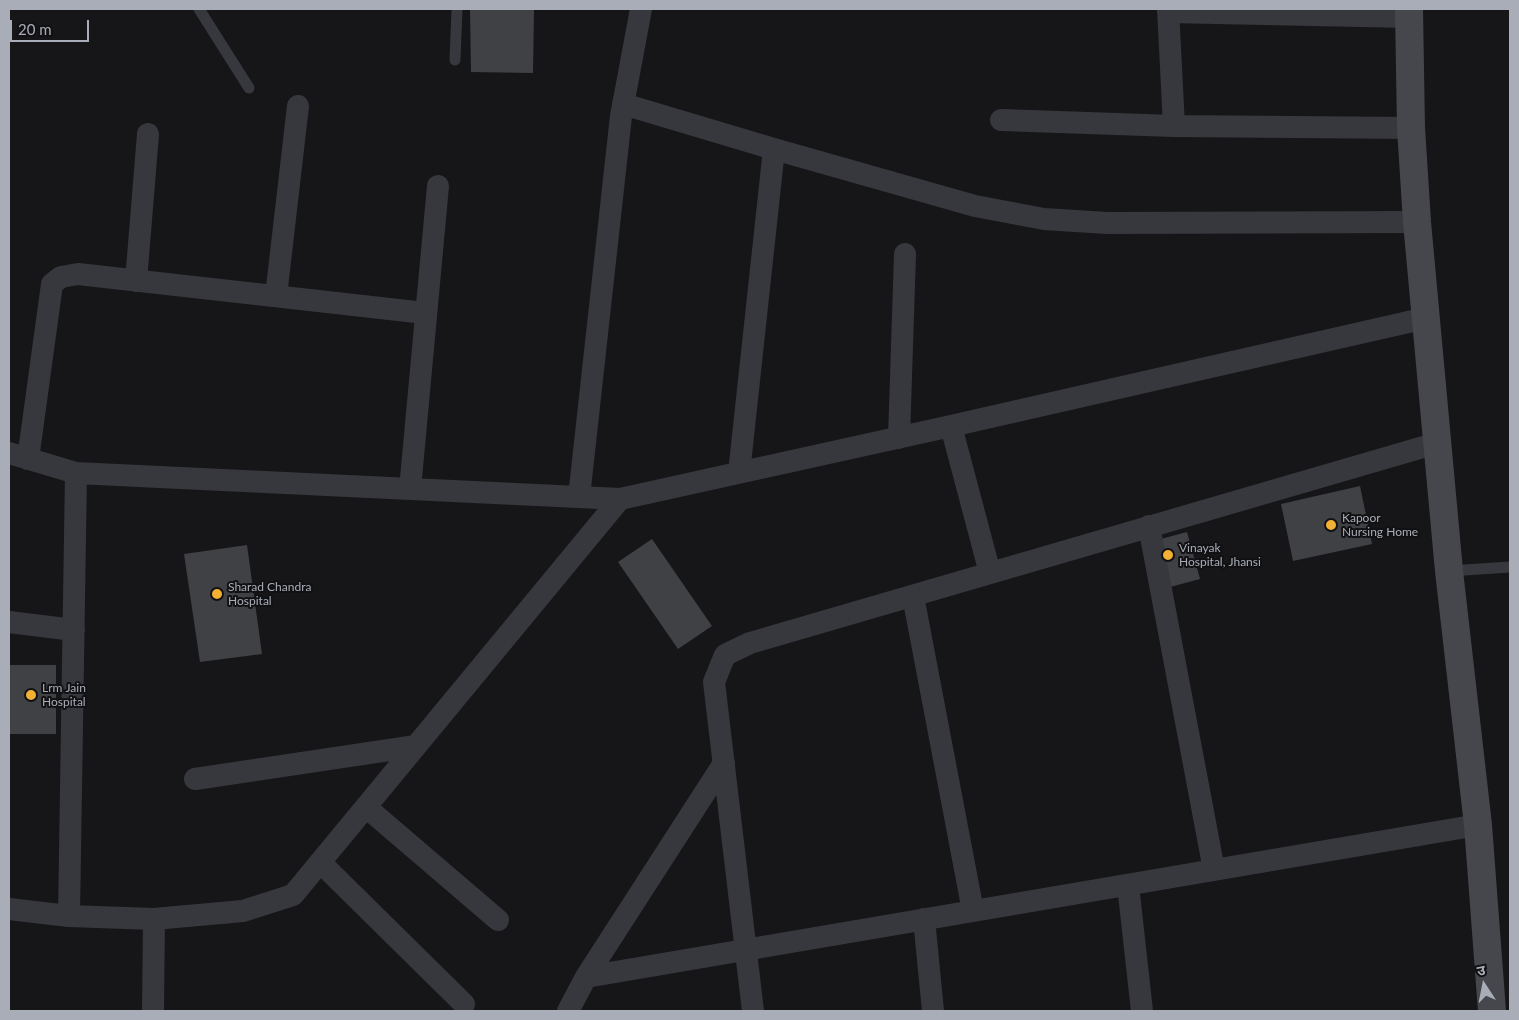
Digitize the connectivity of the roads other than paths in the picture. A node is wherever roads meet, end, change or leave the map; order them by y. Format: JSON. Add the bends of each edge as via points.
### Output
{"nodes":[{"id":1,"x":199,"y":9,"type":"edge"},
{"id":2,"x":457,"y":9,"type":"edge"},
{"id":3,"x":641,"y":9,"type":"edge"},
{"id":4,"x":1168,"y":10,"type":"edge"},
{"id":5,"x":1409,"y":13,"type":"edge"},
{"id":6,"x":456,"y":60,"type":"dead end"},
{"id":7,"x":249,"y":88,"type":"dead end"},
{"id":8,"x":623,"y":104,"type":"junction"},
{"id":9,"x":298,"y":106,"type":"dead end"},
{"id":10,"x":1001,"y":120,"type":"dead end"},
{"id":11,"x":1174,"y":126,"type":"junction"},
{"id":12,"x":1411,"y":128,"type":"junction"},
{"id":13,"x":148,"y":134,"type":"dead end"},
{"id":14,"x":774,"y":149,"type":"junction"},
{"id":15,"x":438,"y":186,"type":"dead end"},
{"id":16,"x":1417,"y":222,"type":"junction"},
{"id":17,"x":905,"y":254,"type":"dead end"},
{"id":18,"x":136,"y":281,"type":"junction"},
{"id":19,"x":276,"y":296,"type":"junction"},
{"id":20,"x":425,"y":313,"type":"junction"},
{"id":21,"x":1426,"y":318,"type":"junction"},
{"id":22,"x":951,"y":426,"type":"junction"},
{"id":23,"x":899,"y":438,"type":"junction"},
{"id":24,"x":1437,"y":442,"type":"junction"},
{"id":25,"x":18,"y":456,"type":"edge"},
{"id":26,"x":76,"y":473,"type":"junction"},
{"id":27,"x":739,"y":473,"type":"junction"},
{"id":28,"x":410,"y":489,"type":"junction"},
{"id":29,"x":579,"y":497,"type":"junction"},
{"id":30,"x":620,"y":499,"type":"junction"},
{"id":31,"x":1149,"y":526,"type":"junction"},
{"id":32,"x":1510,"y":567,"type":"edge"},
{"id":33,"x":1448,"y":571,"type":"junction"},
{"id":34,"x":990,"y":573,"type":"junction"},
{"id":35,"x":913,"y":596,"type":"junction"},
{"id":36,"x":9,"y":622,"type":"edge"},
{"id":37,"x":74,"y":630,"type":"junction"},
{"id":38,"x":416,"y":746,"type":"junction"},
{"id":39,"x":724,"y":763,"type":"junction"},
{"id":40,"x":195,"y":778,"type":"dead end"},
{"id":41,"x":366,"y":806,"type":"junction"},
{"id":42,"x":1478,"y":825,"type":"junction"},
{"id":43,"x":320,"y":862,"type":"junction"},
{"id":44,"x":1214,"y":870,"type":"junction"},
{"id":45,"x":1128,"y":885,"type":"junction"},
{"id":46,"x":9,"y":909,"type":"edge"},
{"id":47,"x":973,"y":911,"type":"junction"},
{"id":48,"x":69,"y":916,"type":"junction"},
{"id":49,"x":924,"y":919,"type":"junction"},
{"id":50,"x":154,"y":920,"type":"junction"},
{"id":51,"x":498,"y":920,"type":"dead end"},
{"id":52,"x":747,"y":949,"type":"junction"},
{"id":53,"x":586,"y":977,"type":"junction"},
{"id":54,"x":464,"y":1004,"type":"dead end"},
{"id":55,"x":153,"y":1011,"type":"edge"},
{"id":56,"x":568,"y":1011,"type":"edge"},
{"id":57,"x":753,"y":1011,"type":"edge"},
{"id":58,"x":933,"y":1011,"type":"edge"},
{"id":59,"x":1142,"y":1011,"type":"edge"},
{"id":60,"x":1492,"y":1011,"type":"edge"}],
"edges":[{"from":1,"to":7,"type":"lane"},
{"from":2,"to":6,"type":"lane"},
{"from":3,"to":8,"type":"street"},
{"from":4,"to":5,"type":"street"},
{"from":4,"to":11,"type":"street"},
{"from":5,"to":12,"type":"main road"},
{"from":8,"to":14,"type":"street"},
{"from":8,"to":29,"type":"street"},
{"from":9,"to":19,"type":"street"},
{"from":10,"to":11,"type":"street"},
{"from":11,"to":12,"type":"street"},
{"from":12,"to":16,"type":"main road"},
{"from":13,"to":18,"type":"street"},
{"from":14,"to":16,"type":"street","via":[[975,206],[1044,219],[1107,223]]},
{"from":14,"to":27,"type":"street"},
{"from":15,"to":20,"type":"street"},
{"from":16,"to":21,"type":"main road"},
{"from":17,"to":23,"type":"street"},
{"from":18,"to":19,"type":"street"},
{"from":18,"to":25,"type":"street","via":[[78,274],[61,277],[52,284]]},
{"from":19,"to":20,"type":"street"},
{"from":20,"to":28,"type":"street"},
{"from":21,"to":22,"type":"street"},
{"from":21,"to":24,"type":"main road"},
{"from":22,"to":23,"type":"street"},
{"from":22,"to":34,"type":"street"},
{"from":23,"to":27,"type":"street"},
{"from":24,"to":31,"type":"street"},
{"from":24,"to":33,"type":"main road"},
{"from":25,"to":26,"type":"street"},
{"from":26,"to":28,"type":"street"},
{"from":26,"to":37,"type":"street"},
{"from":27,"to":30,"type":"street"},
{"from":28,"to":29,"type":"street"},
{"from":29,"to":30,"type":"street"},
{"from":30,"to":38,"type":"street"},
{"from":31,"to":34,"type":"street"},
{"from":31,"to":44,"type":"street"},
{"from":32,"to":33,"type":"lane"},
{"from":33,"to":42,"type":"main road"},
{"from":34,"to":35,"type":"street"},
{"from":35,"to":39,"type":"street","via":[[750,643],[725,654],[714,682]]},
{"from":35,"to":47,"type":"street"},
{"from":36,"to":37,"type":"street"},
{"from":37,"to":48,"type":"street"},
{"from":38,"to":40,"type":"street"},
{"from":38,"to":41,"type":"street"},
{"from":39,"to":52,"type":"street"},
{"from":39,"to":53,"type":"street"},
{"from":41,"to":43,"type":"street"},
{"from":41,"to":51,"type":"street"},
{"from":42,"to":44,"type":"street"},
{"from":42,"to":60,"type":"main road"},
{"from":43,"to":50,"type":"street","via":[[293,895],[243,911]]},
{"from":43,"to":54,"type":"street"},
{"from":44,"to":45,"type":"street"},
{"from":45,"to":47,"type":"street"},
{"from":45,"to":59,"type":"street"},
{"from":46,"to":48,"type":"street"},
{"from":47,"to":49,"type":"street"},
{"from":48,"to":50,"type":"street"},
{"from":49,"to":52,"type":"street"},
{"from":49,"to":58,"type":"street"},
{"from":50,"to":55,"type":"street"},
{"from":52,"to":53,"type":"street"},
{"from":52,"to":57,"type":"street"},
{"from":53,"to":56,"type":"street"}]}
